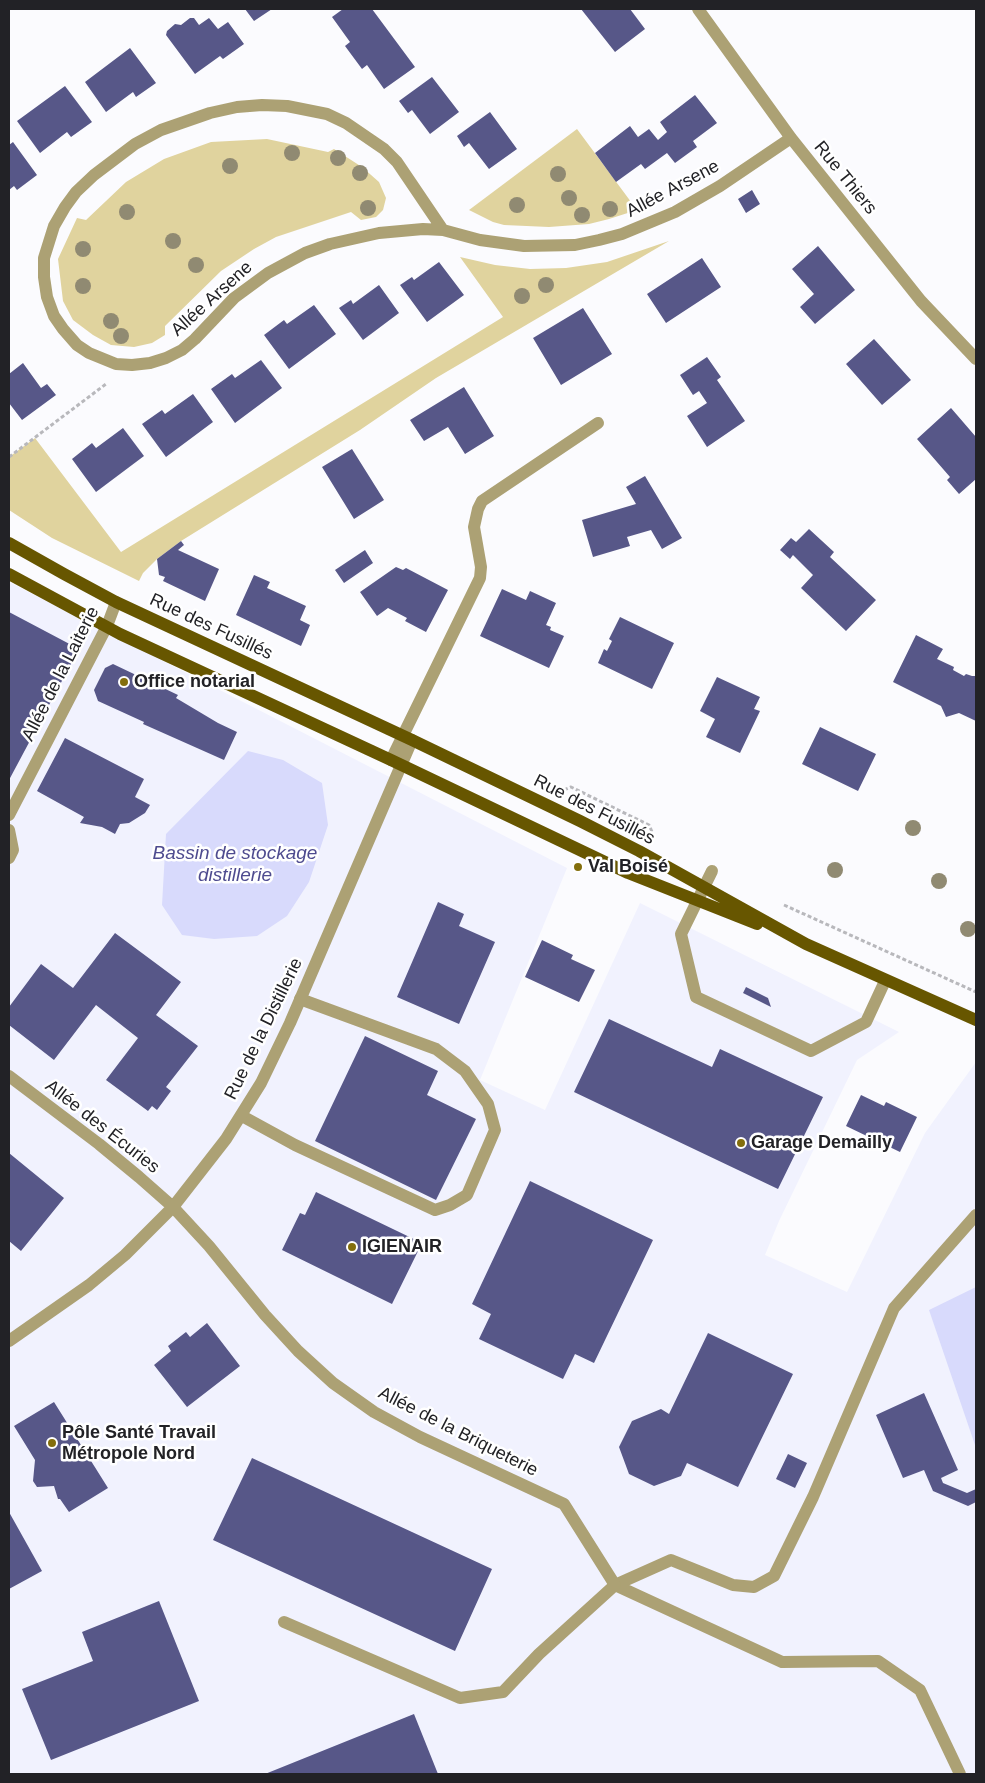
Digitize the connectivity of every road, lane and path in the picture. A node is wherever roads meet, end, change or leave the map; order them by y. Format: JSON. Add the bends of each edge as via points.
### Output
{"nodes":[{"id":1,"x":698,"y":9,"type":"edge"},
{"id":2,"x":792,"y":138,"type":"junction"},
{"id":3,"x":443,"y":230,"type":"junction"},
{"id":4,"x":976,"y":359,"type":"edge"},
{"id":5,"x":116,"y":364,"type":"junction"},
{"id":6,"x":598,"y":423,"type":"dead end"},
{"id":7,"x":9,"y":457,"type":"edge"},
{"id":8,"x":9,"y":543,"type":"edge"},
{"id":9,"x":9,"y":574,"type":"edge"},
{"id":10,"x":116,"y":602,"type":"junction"},
{"id":11,"x":107,"y":626,"type":"junction"},
{"id":12,"x":407,"y":738,"type":"junction"},
{"id":13,"x":396,"y":763,"type":"junction"},
{"id":14,"x":9,"y":815,"type":"edge"},
{"id":15,"x":9,"y":830,"type":"edge"},
{"id":16,"x":9,"y":858,"type":"edge"},
{"id":17,"x":712,"y":871,"type":"dead end"},
{"id":18,"x":704,"y":887,"type":"junction"},
{"id":19,"x":697,"y":901,"type":"junction"},
{"id":20,"x":780,"y":902,"type":"dead end"},
{"id":21,"x":792,"y":937,"type":"junction"},
{"id":22,"x":885,"y":981,"type":"junction"},
{"id":23,"x":976,"y":992,"type":"edge"},
{"id":24,"x":300,"y":999,"type":"junction"},
{"id":25,"x":976,"y":1020,"type":"edge"},
{"id":26,"x":9,"y":1076,"type":"edge"},
{"id":27,"x":242,"y":1116,"type":"junction"},
{"id":28,"x":173,"y":1207,"type":"junction"},
{"id":29,"x":976,"y":1215,"type":"edge"},
{"id":30,"x":9,"y":1342,"type":"edge"},
{"id":31,"x":615,"y":1585,"type":"junction"},
{"id":32,"x":284,"y":1622,"type":"dead end"},
{"id":33,"x":960,"y":1774,"type":"edge"}],
"edges":[{"from":1,"to":2,"type":"street","name":"Rue Thiers"},
{"from":2,"to":3,"type":"street","name":"Allée Arsene","via":[[675,212],[622,234],[575,245],[524,246],[480,240]]},
{"from":2,"to":4,"type":"street","name":"Rue Thiers","via":[[921,301]]},
{"from":3,"to":5,"type":"street","name":"Allée Arsene","via":[[379,233],[305,253],[268,273],[234,298],[182,350],[150,363]]},
{"from":3,"to":5,"type":"street","name":"Allée Arsene","via":[[391,156],[346,123],[327,114],[287,106],[237,107],[160,130],[115,158],[76,192],[54,226],[44,258],[47,298],[54,316],[77,345]]},
{"from":5,"to":7,"type":"path","via":[[108,383]]},
{"from":6,"to":12,"type":"street","via":[[482,501],[474,527],[480,578]]},
{"from":8,"to":10,"type":"main road","name":"Rue des Fusillés"},
{"from":9,"to":11,"type":"main road","name":"Rue des Fusillés"},
{"from":10,"to":11,"type":"street","name":"Allée de la Laiterie"},
{"from":10,"to":12,"type":"main road","name":"Rue des Fusillés"},
{"from":11,"to":13,"type":"main road","name":"Rue des Fusillés"},
{"from":11,"to":14,"type":"street","name":"Allée de la Laiterie"},
{"from":12,"to":13,"type":"street","name":"Rue de la Distillerie"},
{"from":12,"to":18,"type":"main road","name":"Rue des Fusillés","via":[[560,811]]},
{"from":13,"to":19,"type":"main road","name":"Rue des Fusillés","via":[[628,873]]},
{"from":13,"to":24,"type":"street","name":"Rue de la Distillerie"},
{"from":15,"to":16,"type":"street","via":[[13,850]]},
{"from":17,"to":18,"type":"street"},
{"from":18,"to":19,"type":"street"},
{"from":18,"to":21,"type":"main road","name":"Rue des Fusillés"},
{"from":19,"to":21,"type":"main road","name":"Rue des Fusillés"},
{"from":19,"to":22,"type":"street","via":[[681,934],[696,997],[811,1051],[866,1022]]},
{"from":20,"to":23,"type":"path"},
{"from":21,"to":22,"type":"main road","name":"Rue des Fusillés"},
{"from":22,"to":25,"type":"main road","name":"Rue des Fusillés"},
{"from":24,"to":27,"type":"street","name":"Rue de la Distillerie"},
{"from":24,"to":27,"type":"street","via":[[436,1049],[465,1071],[488,1104],[495,1130],[467,1195],[434,1210],[295,1145]]},
{"from":26,"to":28,"type":"street","name":"Allée des Écuries","via":[[99,1144]]},
{"from":27,"to":28,"type":"street","name":"Rue de la Distillerie"},
{"from":28,"to":30,"type":"street","name":"Rue de la Distillerie","via":[[125,1255],[89,1285]]},
{"from":28,"to":31,"type":"street","name":"Allée de la Briqueterie","via":[[265,1315],[333,1383],[374,1412],[420,1437],[564,1504]]},
{"from":29,"to":31,"type":"street","via":[[894,1308],[813,1498],[774,1576],[754,1587],[733,1584],[671,1560]]},
{"from":31,"to":32,"type":"street","via":[[539,1654],[503,1692],[460,1698]]},
{"from":31,"to":33,"type":"street","via":[[782,1662],[878,1662],[920,1690]]}]}
